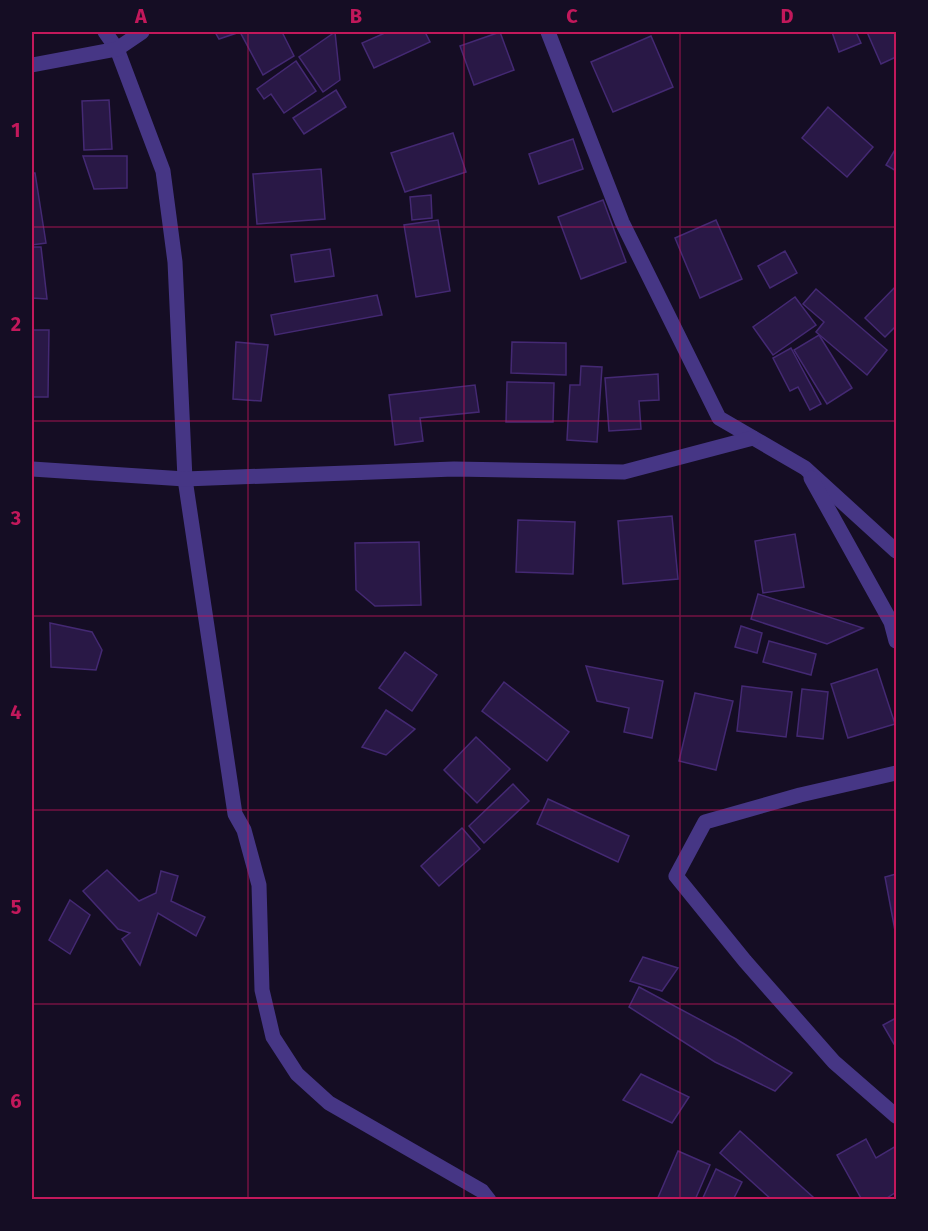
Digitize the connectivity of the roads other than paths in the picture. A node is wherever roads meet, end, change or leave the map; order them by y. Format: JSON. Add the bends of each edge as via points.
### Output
{"nodes":[{"id":1,"x":105,"y":32,"type":"edge"},
{"id":2,"x":142,"y":32,"type":"edge"},
{"id":3,"x":548,"y":32,"type":"edge"},
{"id":4,"x":117,"y":49,"type":"junction"},
{"id":5,"x":32,"y":65,"type":"edge"},
{"id":6,"x":753,"y":438,"type":"junction"},
{"id":7,"x":805,"y":468,"type":"junction"},
{"id":8,"x":32,"y":469,"type":"edge"},
{"id":9,"x":184,"y":479,"type":"junction"},
{"id":10,"x":897,"y":551,"type":"edge"},
{"id":11,"x":897,"y":641,"type":"edge"},
{"id":12,"x":897,"y":773,"type":"edge"},
{"id":13,"x":897,"y":1116,"type":"edge"},
{"id":14,"x":489,"y":1200,"type":"edge"}],
"edges":[{"from":1,"to":4,"type":"street"},
{"from":2,"to":4,"type":"street"},
{"from":3,"to":6,"type":"street","via":[[622,222],[719,418]]},
{"from":4,"to":5,"type":"street"},
{"from":4,"to":9,"type":"street","via":[[163,171],[175,262]]},
{"from":6,"to":7,"type":"street"},
{"from":6,"to":9,"type":"street","via":[[624,472],[454,469]]},
{"from":7,"to":10,"type":"street"},
{"from":7,"to":11,"type":"street","via":[[891,622]]},
{"from":8,"to":9,"type":"street"},
{"from":9,"to":14,"type":"street","via":[[235,814],[244,830],[259,885],[262,990],[273,1037],[297,1074],[329,1103],[482,1191]]},
{"from":12,"to":13,"type":"street","via":[[705,822],[676,876],[834,1062]]}]}
